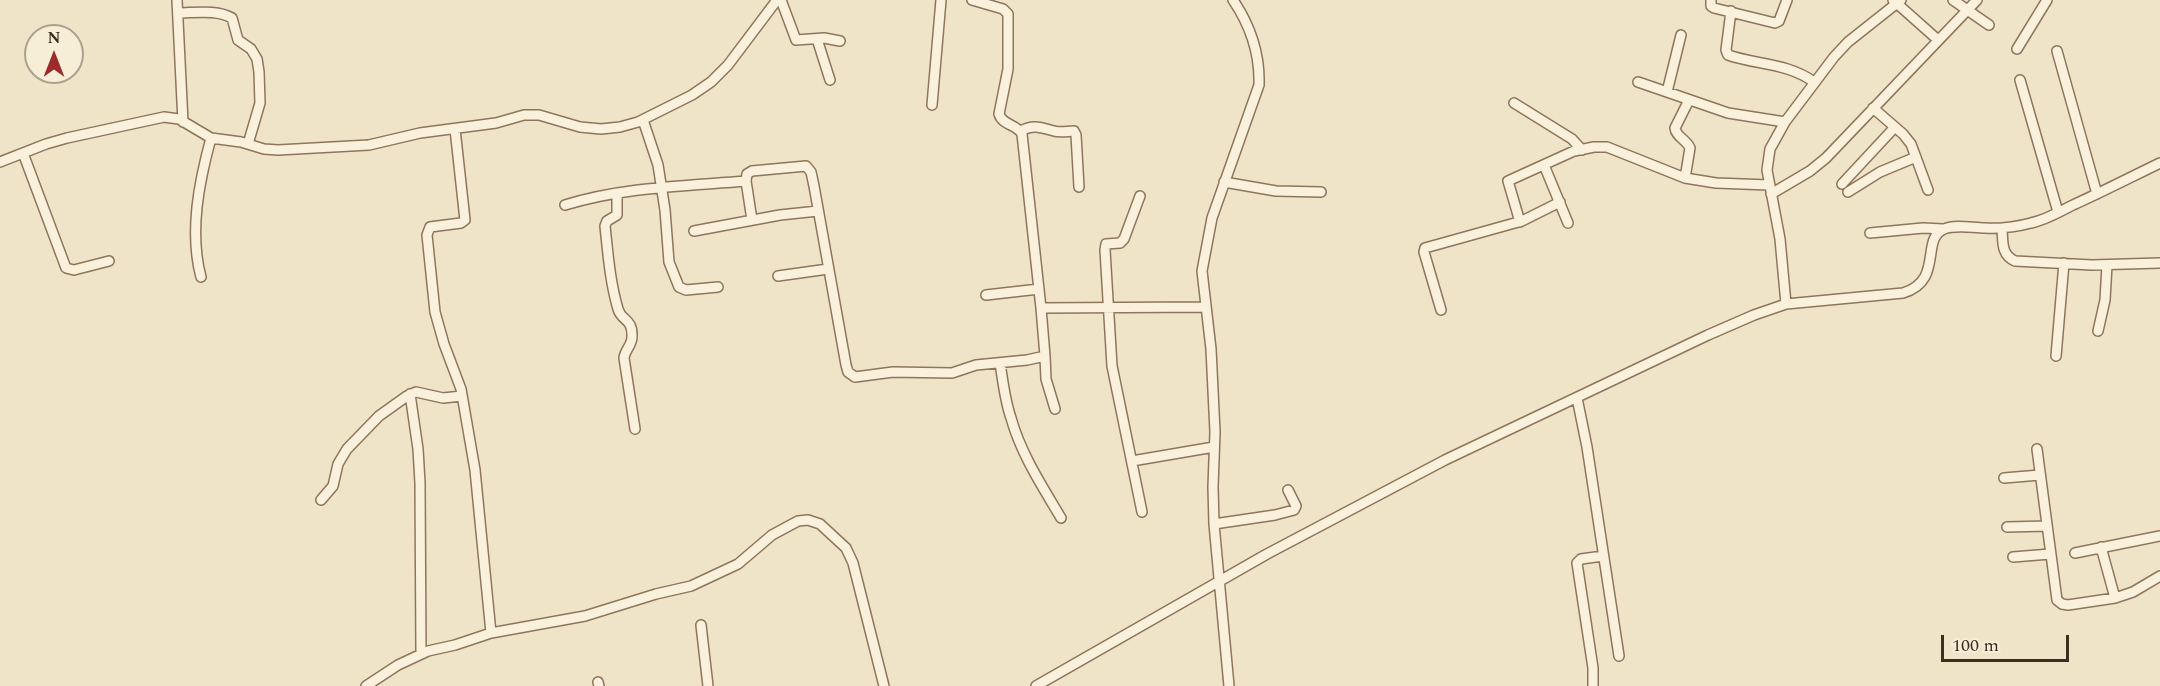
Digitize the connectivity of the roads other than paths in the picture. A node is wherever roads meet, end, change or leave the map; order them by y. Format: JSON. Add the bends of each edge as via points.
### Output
{"nodes":[{"id":1,"x":177,"y":0,"type":"edge"},
{"id":2,"x":779,"y":0,"type":"edge"},
{"id":3,"x":941,"y":0,"type":"edge"},
{"id":4,"x":972,"y":0,"type":"edge"},
{"id":5,"x":1233,"y":0,"type":"edge"},
{"id":6,"x":1711,"y":0,"type":"edge"},
{"id":7,"x":1787,"y":0,"type":"edge"},
{"id":8,"x":1953,"y":0,"type":"edge"},
{"id":9,"x":1977,"y":0,"type":"edge"},
{"id":10,"x":2047,"y":0,"type":"edge"},
{"id":11,"x":1897,"y":1,"type":"edge"},
{"id":12,"x":1731,"y":11,"type":"junction"},
{"id":13,"x":1967,"y":11,"type":"junction"},
{"id":14,"x":178,"y":13,"type":"junction"},
{"id":15,"x":1989,"y":26,"type":"dead end"},
{"id":16,"x":1681,"y":35,"type":"dead end"},
{"id":17,"x":817,"y":39,"type":"junction"},
{"id":18,"x":1938,"y":40,"type":"junction"},
{"id":19,"x":840,"y":41,"type":"dead end"},
{"id":20,"x":2018,"y":49,"type":"dead end"},
{"id":21,"x":2057,"y":51,"type":"dead end"},
{"id":22,"x":830,"y":80,"type":"dead end"},
{"id":23,"x":2020,"y":80,"type":"dead end"},
{"id":24,"x":1638,"y":82,"type":"dead end"},
{"id":25,"x":1814,"y":82,"type":"junction"},
{"id":26,"x":1667,"y":92,"type":"junction"},
{"id":27,"x":1689,"y":100,"type":"junction"},
{"id":28,"x":1514,"y":103,"type":"dead end"},
{"id":29,"x":932,"y":105,"type":"dead end"},
{"id":30,"x":1873,"y":108,"type":"junction"},
{"id":31,"x":643,"y":120,"type":"junction"},
{"id":32,"x":183,"y":122,"type":"junction"},
{"id":33,"x":1785,"y":122,"type":"junction"},
{"id":34,"x":1895,"y":127,"type":"junction"},
{"id":35,"x":455,"y":129,"type":"junction"},
{"id":36,"x":1021,"y":131,"type":"junction"},
{"id":37,"x":211,"y":138,"type":"junction"},
{"id":38,"x":248,"y":144,"type":"junction"},
{"id":39,"x":1582,"y":150,"type":"junction"},
{"id":40,"x":23,"y":153,"type":"junction"},
{"id":41,"x":1916,"y":157,"type":"junction"},
{"id":42,"x":0,"y":162,"type":"edge"},
{"id":43,"x":2160,"y":163,"type":"edge"},
{"id":44,"x":1544,"y":165,"type":"junction"},
{"id":45,"x":1684,"y":178,"type":"junction"},
{"id":46,"x":746,"y":181,"type":"junction"},
{"id":47,"x":1224,"y":182,"type":"junction"},
{"id":48,"x":1079,"y":187,"type":"dead end"},
{"id":49,"x":662,"y":188,"type":"junction"},
{"id":50,"x":1770,"y":190,"type":"junction"},
{"id":51,"x":1928,"y":190,"type":"dead end"},
{"id":52,"x":1321,"y":192,"type":"dead end"},
{"id":53,"x":616,"y":194,"type":"junction"},
{"id":54,"x":2097,"y":194,"type":"junction"},
{"id":55,"x":1140,"y":196,"type":"dead end"},
{"id":56,"x":1560,"y":202,"type":"junction"},
{"id":57,"x":564,"y":205,"type":"dead end"},
{"id":58,"x":818,"y":211,"type":"junction"},
{"id":59,"x":2058,"y":212,"type":"junction"},
{"id":60,"x":752,"y":220,"type":"junction"},
{"id":61,"x":1520,"y":222,"type":"junction"},
{"id":62,"x":1568,"y":223,"type":"dead end"},
{"id":63,"x":2002,"y":228,"type":"junction"},
{"id":64,"x":1943,"y":229,"type":"junction"},
{"id":65,"x":694,"y":231,"type":"dead end"},
{"id":66,"x":1870,"y":233,"type":"dead end"},
{"id":67,"x":109,"y":261,"type":"dead end"},
{"id":68,"x":2160,"y":262,"type":"edge"},
{"id":69,"x":2064,"y":263,"type":"junction"},
{"id":70,"x":2107,"y":265,"type":"junction"},
{"id":71,"x":828,"y":268,"type":"junction"},
{"id":72,"x":778,"y":276,"type":"dead end"},
{"id":73,"x":201,"y":278,"type":"dead end"},
{"id":74,"x":718,"y":286,"type":"dead end"},
{"id":75,"x":1039,"y":289,"type":"junction"},
{"id":76,"x":986,"y":295,"type":"dead end"},
{"id":77,"x":1786,"y":304,"type":"junction"},
{"id":78,"x":1206,"y":307,"type":"junction"},
{"id":79,"x":1041,"y":308,"type":"junction"},
{"id":80,"x":1107,"y":308,"type":"junction"},
{"id":81,"x":1441,"y":310,"type":"dead end"},
{"id":82,"x":2098,"y":331,"type":"dead end"},
{"id":83,"x":1045,"y":356,"type":"junction"},
{"id":84,"x":2056,"y":356,"type":"dead end"},
{"id":85,"x":1000,"y":363,"type":"junction"},
{"id":86,"x":461,"y":392,"type":"junction"},
{"id":87,"x":411,"y":394,"type":"junction"},
{"id":88,"x":1577,"y":398,"type":"junction"},
{"id":89,"x":1054,"y":409,"type":"dead end"},
{"id":90,"x":635,"y":429,"type":"dead end"},
{"id":91,"x":1214,"y":447,"type":"junction"},
{"id":92,"x":2037,"y":449,"type":"dead end"},
{"id":93,"x":1132,"y":461,"type":"junction"},
{"id":94,"x":2040,"y":475,"type":"junction"},
{"id":95,"x":2004,"y":478,"type":"dead end"},
{"id":96,"x":1288,"y":490,"type":"dead end"},
{"id":97,"x":321,"y":500,"type":"dead end"},
{"id":98,"x":1142,"y":512,"type":"dead end"},
{"id":99,"x":1061,"y":518,"type":"dead end"},
{"id":100,"x":1214,"y":524,"type":"junction"},
{"id":101,"x":2046,"y":526,"type":"junction"},
{"id":102,"x":2007,"y":527,"type":"dead end"},
{"id":103,"x":2160,"y":536,"type":"edge"},
{"id":104,"x":2101,"y":547,"type":"junction"},
{"id":105,"x":2075,"y":552,"type":"dead end"},
{"id":106,"x":2050,"y":554,"type":"junction"},
{"id":107,"x":1603,"y":556,"type":"junction"},
{"id":108,"x":2013,"y":557,"type":"dead end"},
{"id":109,"x":2160,"y":576,"type":"edge"},
{"id":110,"x":1219,"y":581,"type":"junction"},
{"id":111,"x":2115,"y":598,"type":"junction"},
{"id":112,"x":701,"y":625,"type":"dead end"},
{"id":113,"x":491,"y":633,"type":"junction"},
{"id":114,"x":422,"y":654,"type":"junction"},
{"id":115,"x":1619,"y":656,"type":"dead end"},
{"id":116,"x":366,"y":686,"type":"edge"},
{"id":117,"x":708,"y":686,"type":"edge"},
{"id":118,"x":884,"y":686,"type":"edge"},
{"id":119,"x":1036,"y":686,"type":"edge"},
{"id":120,"x":1229,"y":686,"type":"edge"},
{"id":121,"x":1593,"y":686,"type":"edge"}],
"edges":[{"from":1,"to":14,"type":"street"},
{"from":2,"to":17,"type":"street","via":[[796,40]]},
{"from":2,"to":31,"type":"street","via":[[711,82]]},
{"from":3,"to":29,"type":"street"},
{"from":4,"to":36,"type":"street","via":[[1008,14],[1008,69],[999,114]]},
{"from":5,"to":47,"type":"street","via":[[1250,28],[1259,77]]},
{"from":6,"to":12,"type":"street","via":[[1714,8]]},
{"from":7,"to":12,"type":"street","via":[[1778,22]]},
{"from":8,"to":13,"type":"street"},
{"from":9,"to":13,"type":"street"},
{"from":10,"to":20,"type":"street"},
{"from":11,"to":18,"type":"street"},
{"from":11,"to":25,"type":"street","via":[[1848,42]]},
{"from":12,"to":25,"type":"street","via":[[1728,56],[1783,67]]},
{"from":13,"to":15,"type":"street"},
{"from":13,"to":18,"type":"street"},
{"from":14,"to":32,"type":"street"},
{"from":14,"to":38,"type":"street","via":[[229,16],[238,40],[257,59],[260,103]]},
{"from":16,"to":26,"type":"street"},
{"from":17,"to":19,"type":"street"},
{"from":17,"to":22,"type":"street"},
{"from":18,"to":30,"type":"street"},
{"from":21,"to":54,"type":"street"},
{"from":23,"to":59,"type":"street"},
{"from":24,"to":26,"type":"street"},
{"from":25,"to":33,"type":"street"},
{"from":26,"to":27,"type":"street"},
{"from":27,"to":33,"type":"street","via":[[1728,113]]},
{"from":27,"to":45,"type":"street","via":[[1674,128],[1690,148]]},
{"from":28,"to":39,"type":"street","via":[[1572,139]]},
{"from":30,"to":34,"type":"street"},
{"from":30,"to":50,"type":"street","via":[[1810,171]]},
{"from":31,"to":35,"type":"street","via":[[601,129],[524,115]]},
{"from":31,"to":49,"type":"street"},
{"from":32,"to":37,"type":"street"},
{"from":32,"to":40,"type":"street","via":[[171,117],[154,118],[67,138]]},
{"from":33,"to":50,"type":"street","via":[[1767,160]]},
{"from":34,"to":41,"type":"street","via":[[1911,144]]},
{"from":34,"to":41,"type":"street","via":[[1845,188]]},
{"from":35,"to":38,"type":"street","via":[[369,146],[278,150]]},
{"from":35,"to":86,"type":"street","via":[[465,220],[430,227],[427,235],[437,320]]},
{"from":36,"to":48,"type":"street","via":[[1040,126],[1056,132],[1074,131]]},
{"from":36,"to":75,"type":"street"},
{"from":37,"to":38,"type":"street"},
{"from":37,"to":73,"type":"street","via":[[197,217]]},
{"from":39,"to":44,"type":"street"},
{"from":39,"to":45,"type":"street","via":[[1607,147]]},
{"from":40,"to":42,"type":"street"},
{"from":40,"to":67,"type":"street","via":[[66,268],[74,270]]},
{"from":41,"to":51,"type":"street"},
{"from":43,"to":54,"type":"street"},
{"from":44,"to":56,"type":"street"},
{"from":44,"to":61,"type":"street","via":[[1508,181]]},
{"from":45,"to":50,"type":"street"},
{"from":46,"to":49,"type":"street"},
{"from":46,"to":58,"type":"street","via":[[752,171],[806,166],[813,179]]},
{"from":46,"to":60,"type":"street"},
{"from":47,"to":52,"type":"street","via":[[1276,191]]},
{"from":47,"to":78,"type":"street","via":[[1212,218],[1202,271]]},
{"from":49,"to":53,"type":"street"},
{"from":49,"to":74,"type":"street","via":[[669,262],[679,287],[686,290]]},
{"from":50,"to":77,"type":"street","via":[[1780,239]]},
{"from":53,"to":57,"type":"street"},
{"from":53,"to":90,"type":"street","via":[[617,215],[605,226],[618,310],[631,327],[631,344],[624,358]]},
{"from":54,"to":59,"type":"street"},
{"from":55,"to":80,"type":"street","via":[[1124,239],[1105,246]]},
{"from":56,"to":61,"type":"street"},
{"from":56,"to":62,"type":"street"},
{"from":58,"to":60,"type":"street"},
{"from":58,"to":71,"type":"street"},
{"from":59,"to":63,"type":"street","via":[[2033,223]]},
{"from":60,"to":65,"type":"street"},
{"from":61,"to":81,"type":"street","via":[[1425,248]]},
{"from":63,"to":64,"type":"street"},
{"from":63,"to":69,"type":"street","via":[[2008,258]]},
{"from":64,"to":66,"type":"street"},
{"from":64,"to":77,"type":"street","via":[[1934,240],[1922,285],[1914,290]]},
{"from":68,"to":70,"type":"street"},
{"from":69,"to":70,"type":"street"},
{"from":69,"to":84,"type":"street"},
{"from":70,"to":82,"type":"street"},
{"from":71,"to":72,"type":"street"},
{"from":71,"to":85,"type":"street","via":[[851,375],[952,373]]},
{"from":75,"to":76,"type":"street"},
{"from":75,"to":79,"type":"street"},
{"from":77,"to":88,"type":"street","via":[[1708,335]]},
{"from":78,"to":80,"type":"street"},
{"from":78,"to":91,"type":"street"},
{"from":79,"to":80,"type":"street"},
{"from":79,"to":83,"type":"street"},
{"from":80,"to":93,"type":"street","via":[[1112,366]]},
{"from":83,"to":85,"type":"street"},
{"from":83,"to":89,"type":"street","via":[[1047,386]]},
{"from":85,"to":99,"type":"street","via":[[1019,441]]},
{"from":86,"to":87,"type":"street","via":[[443,398]]},
{"from":86,"to":113,"type":"street","via":[[478,493]]},
{"from":87,"to":97,"type":"street","via":[[379,416],[347,449],[338,464],[333,486]]},
{"from":87,"to":114,"type":"street","via":[[420,483]]},
{"from":88,"to":107,"type":"street"},
{"from":88,"to":110,"type":"street","via":[[1445,460]]},
{"from":91,"to":93,"type":"street"},
{"from":91,"to":100,"type":"street"},
{"from":92,"to":94,"type":"street"},
{"from":93,"to":98,"type":"street"},
{"from":94,"to":95,"type":"street"},
{"from":94,"to":101,"type":"street"},
{"from":96,"to":100,"type":"street","via":[[1296,506],[1294,510]]},
{"from":100,"to":110,"type":"street"},
{"from":101,"to":102,"type":"street"},
{"from":101,"to":106,"type":"street"},
{"from":103,"to":104,"type":"street"},
{"from":104,"to":105,"type":"street"},
{"from":104,"to":111,"type":"street"},
{"from":106,"to":108,"type":"street"},
{"from":106,"to":111,"type":"street","via":[[2054,592],[2062,604]]},
{"from":107,"to":115,"type":"street"},
{"from":107,"to":121,"type":"street","via":[[1577,563]]},
{"from":109,"to":111,"type":"street"},
{"from":110,"to":119,"type":"street"},
{"from":110,"to":120,"type":"street"},
{"from":112,"to":117,"type":"street"},
{"from":113,"to":114,"type":"street"},
{"from":113,"to":118,"type":"street","via":[[585,616],[691,586],[738,564],[789,525],[808,520],[820,524],[846,548]]},
{"from":114,"to":116,"type":"street","via":[[398,664]]}]}
